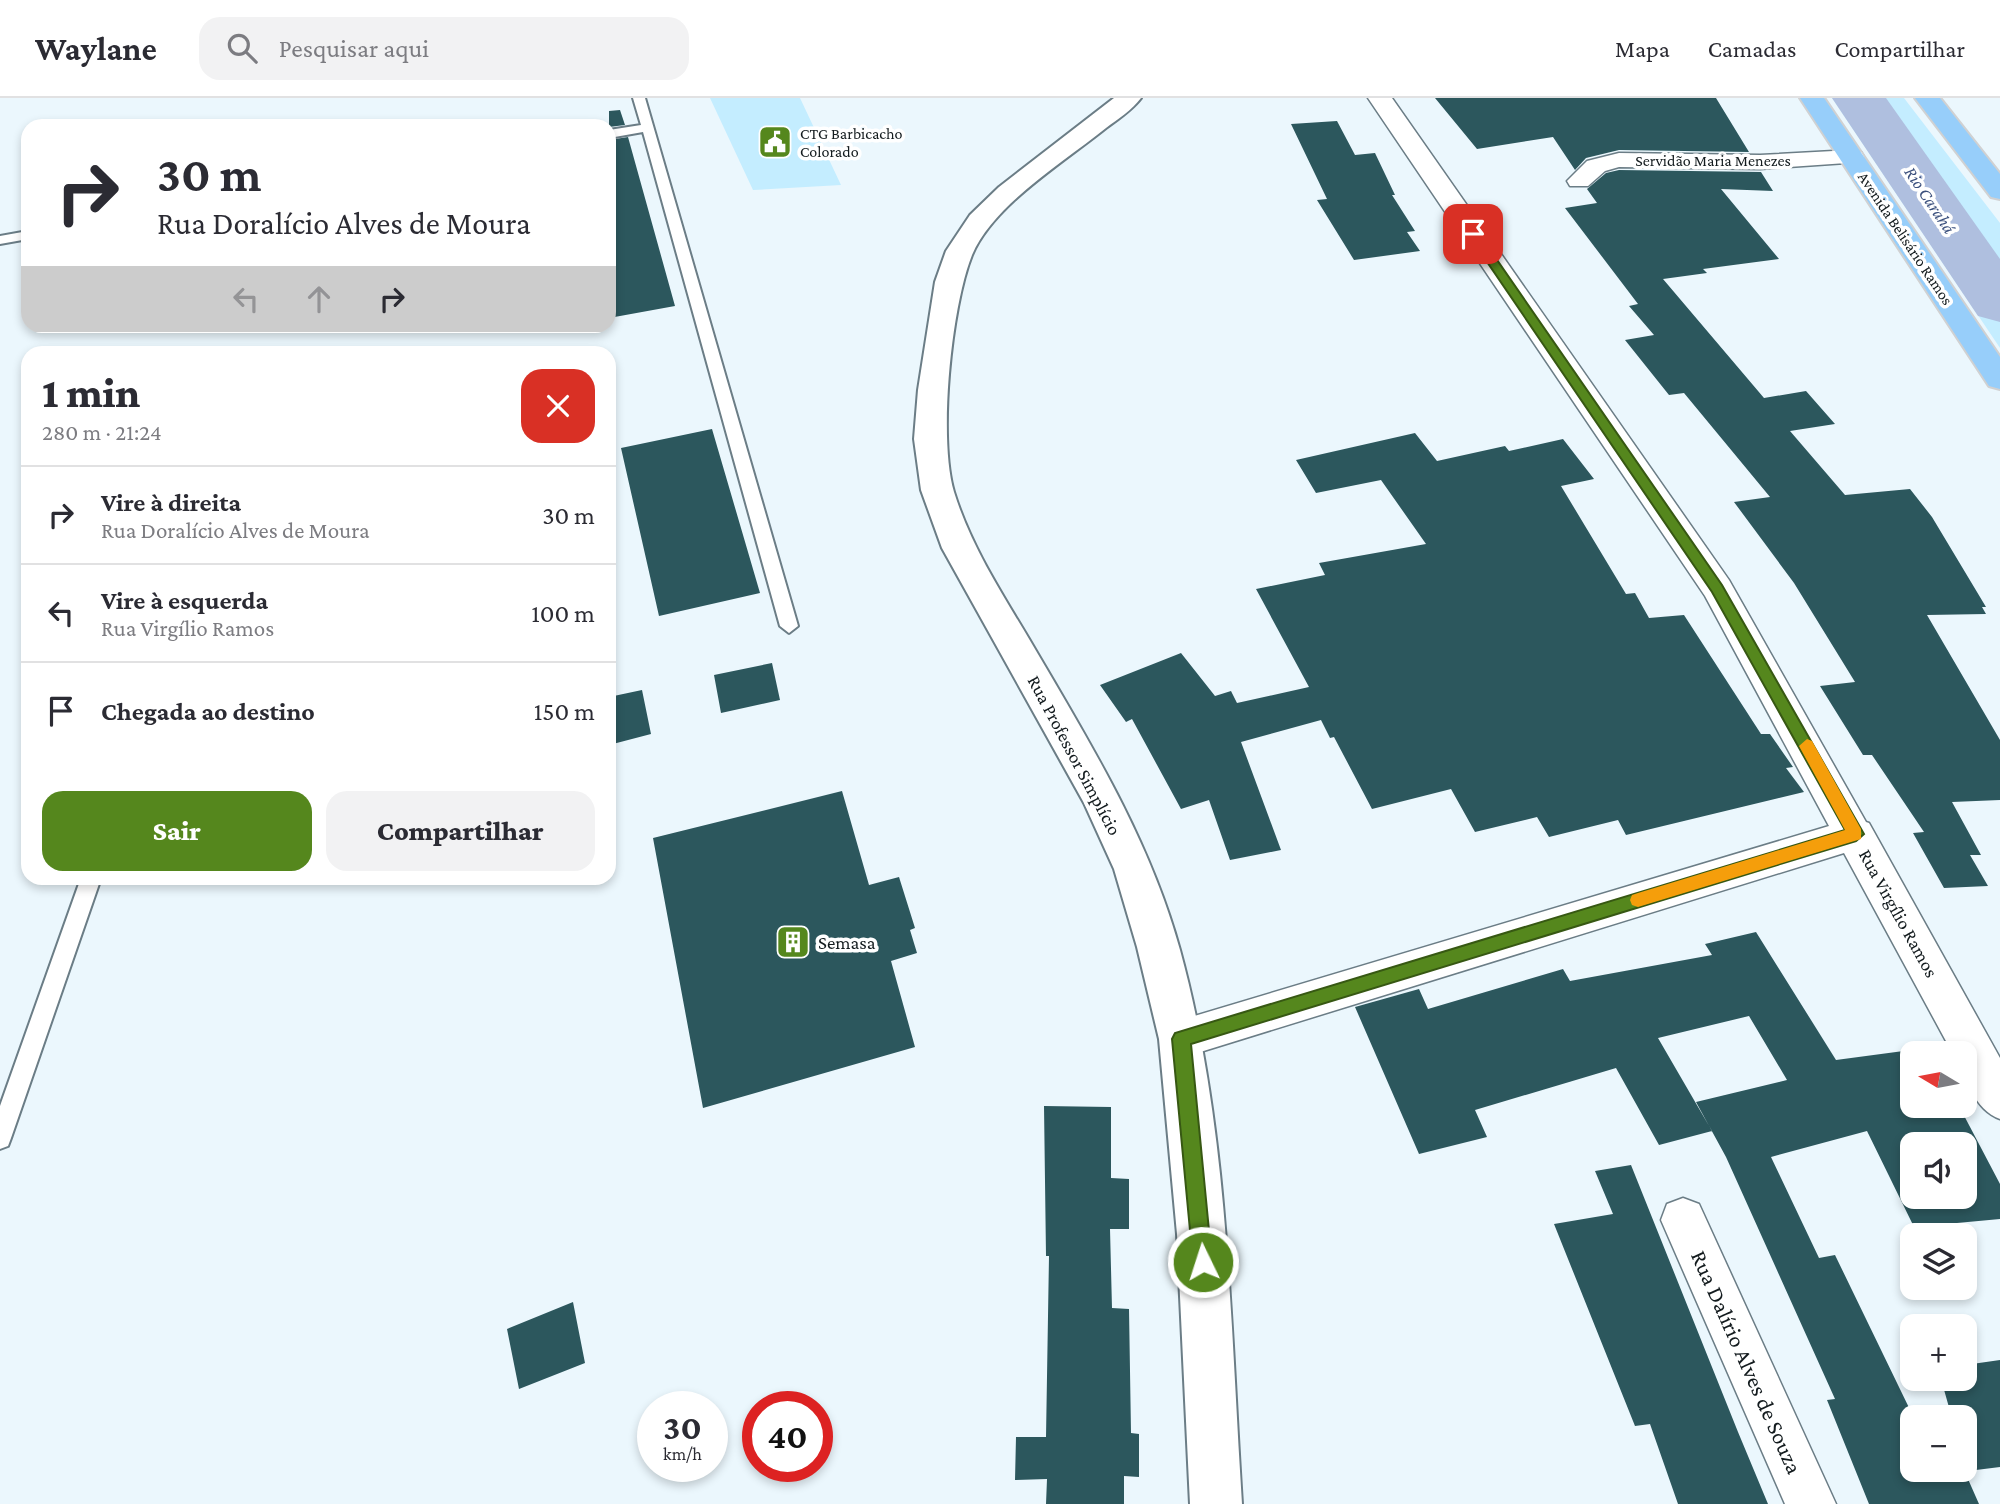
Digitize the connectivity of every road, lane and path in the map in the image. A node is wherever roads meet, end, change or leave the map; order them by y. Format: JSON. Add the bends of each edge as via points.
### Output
{"nodes":[{"id":1,"x":639,"y":98,"type":"edge"},
{"id":2,"x":1129,"y":98,"type":"edge"},
{"id":3,"x":1380,"y":98,"type":"edge"},
{"id":4,"x":1812,"y":98,"type":"edge"},
{"id":5,"x":1927,"y":98,"type":"edge"},
{"id":6,"x":647,"y":128,"type":"junction"},
{"id":7,"x":616,"y":133,"type":"edge"},
{"id":8,"x":1852,"y":157,"type":"junction"},
{"id":9,"x":1579,"y":181,"type":"dead end"},
{"id":10,"x":2000,"y":191,"type":"edge"},
{"id":11,"x":21,"y":236,"type":"edge"},
{"id":12,"x":0,"y":240,"type":"edge"},
{"id":13,"x":2000,"y":379,"type":"edge"},
{"id":14,"x":789,"y":626,"type":"dead end"},
{"id":15,"x":1856,"y":834,"type":"junction"},
{"id":16,"x":89,"y":885,"type":"edge"},
{"id":17,"x":1181,"y":1039,"type":"junction"},
{"id":18,"x":2000,"y":1099,"type":"edge"},
{"id":19,"x":0,"y":1138,"type":"edge"},
{"id":20,"x":1683,"y":1220,"type":"dead end"},
{"id":21,"x":1216,"y":1504,"type":"edge"},
{"id":22,"x":1811,"y":1504,"type":"edge"}],
"edges":[{"from":1,"to":6,"type":"lane"},
{"from":2,"to":17,"type":"street","name":"Rua Professor Simplício","via":[[1007,193],[979,221],[960,251],[949,282],[930,439],[937,490],[959,548],[1101,797],[1134,869]]},
{"from":3,"to":15,"type":"street","name":"Rua Virgílio Ramos","via":[[1687,542],[1746,636]]},
{"from":4,"to":8,"type":"main road","name":"Avenida Belisário Ramos"},
{"from":5,"to":10,"type":"main road"},
{"from":6,"to":7,"type":"lane"},
{"from":6,"to":14,"type":"lane"},
{"from":8,"to":9,"type":"street","name":"Servidão Maria Menezes","via":[[1760,162],[1619,160],[1596,166]]},
{"from":8,"to":13,"type":"main road","name":"Avenida Belisário Ramos"},
{"from":11,"to":12,"type":"lane"},
{"from":15,"to":17,"type":"street"},
{"from":15,"to":18,"type":"street","name":"Rua Virgílio Ramos"},
{"from":16,"to":19,"type":"lane"},
{"from":17,"to":21,"type":"street","name":"Rua Professor Simplício","via":[[1201,1234]]},
{"from":20,"to":22,"type":"street","name":"Rua Dalírio Alves de Souza"}]}
